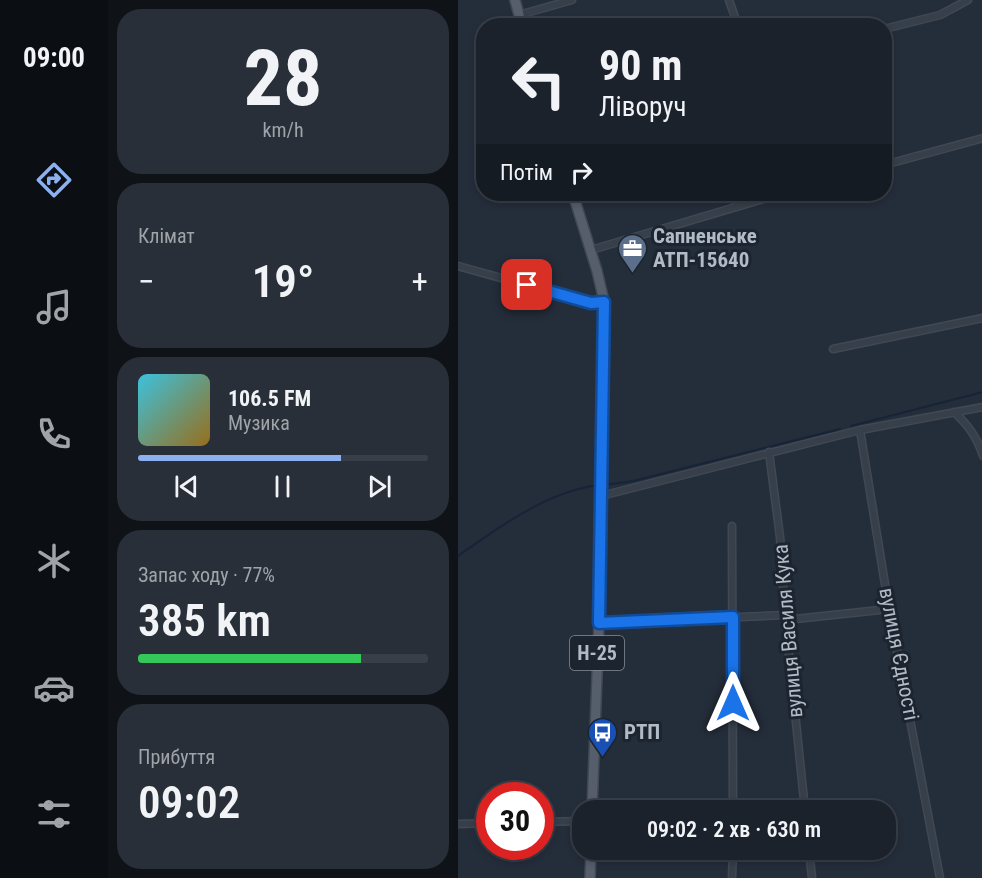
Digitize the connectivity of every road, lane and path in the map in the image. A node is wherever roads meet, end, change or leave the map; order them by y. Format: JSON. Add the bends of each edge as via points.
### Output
{"nodes":[{"id":1,"x":515,"y":0,"type":"edge"},
{"id":2,"x":572,"y":0,"type":"edge"},
{"id":3,"x":729,"y":0,"type":"edge"},
{"id":4,"x":968,"y":0,"type":"edge"},
{"id":5,"x":519,"y":15,"type":"junction"},
{"id":6,"x":520,"y":18,"type":"edge"},
{"id":7,"x":735,"y":18,"type":"edge"},
{"id":8,"x":892,"y":27,"type":"edge"},
{"id":9,"x":983,"y":138,"type":"edge"},
{"id":10,"x":892,"y":163,"type":"edge"},
{"id":11,"x":575,"y":201,"type":"edge"},
{"id":12,"x":736,"y":201,"type":"edge"},
{"id":13,"x":754,"y":201,"type":"edge"},
{"id":14,"x":736,"y":206,"type":"junction"},
{"id":15,"x":591,"y":250,"type":"junction"},
{"id":16,"x":458,"y":266,"type":"edge"},
{"id":17,"x":604,"y":302,"type":"junction"},
{"id":18,"x":983,"y":318,"type":"edge"},
{"id":19,"x":833,"y":349,"type":"dead end"},
{"id":20,"x":983,"y":407,"type":"edge"},
{"id":21,"x":954,"y":412,"type":"junction"},
{"id":22,"x":860,"y":430,"type":"junction"},
{"id":23,"x":769,"y":452,"type":"junction"},
{"id":24,"x":983,"y":456,"type":"edge"},
{"id":25,"x":601,"y":489,"type":"junction"},
{"id":26,"x":732,"y":526,"type":"dead end"},
{"id":27,"x":889,"y":609,"type":"junction"},
{"id":28,"x":733,"y":617,"type":"junction"},
{"id":29,"x":786,"y":618,"type":"junction"},
{"id":30,"x":599,"y":623,"type":"junction"},
{"id":31,"x":592,"y":800,"type":"edge"},
{"id":32,"x":733,"y":800,"type":"edge"},
{"id":33,"x":804,"y":800,"type":"edge"},
{"id":34,"x":572,"y":821,"type":"edge"},
{"id":35,"x":554,"y":822,"type":"edge"},
{"id":36,"x":458,"y":824,"type":"edge"},
{"id":37,"x":476,"y":824,"type":"edge"},
{"id":38,"x":591,"y":860,"type":"edge"},
{"id":39,"x":732,"y":860,"type":"edge"},
{"id":40,"x":810,"y":860,"type":"edge"},
{"id":41,"x":590,"y":878,"type":"edge"},
{"id":42,"x":732,"y":878,"type":"edge"},
{"id":43,"x":812,"y":878,"type":"edge"},
{"id":44,"x":940,"y":878,"type":"edge"}],
"edges":[{"from":1,"to":5,"type":"main road"},
{"from":2,"to":5,"type":"street"},
{"from":3,"to":7,"type":"street"},
{"from":4,"to":8,"type":"street","via":[[940,15]]},
{"from":5,"to":6,"type":"main road"},
{"from":9,"to":10,"type":"street"},
{"from":11,"to":15,"type":"main road","number":"Н-25"},
{"from":12,"to":14,"type":"street"},
{"from":13,"to":14,"type":"street"},
{"from":14,"to":15,"type":"street"},
{"from":15,"to":17,"type":"main road","number":"Н-25"},
{"from":16,"to":17,"type":"street","via":[[591,303]]},
{"from":17,"to":25,"type":"main road","number":"Н-25"},
{"from":18,"to":19,"type":"street"},
{"from":20,"to":21,"type":"street"},
{"from":21,"to":22,"type":"street"},
{"from":21,"to":24,"type":"street","via":[[967,424]]},
{"from":22,"to":23,"type":"street"},
{"from":22,"to":27,"type":"street","name":"вулиця Єдності"},
{"from":23,"to":25,"type":"street"},
{"from":23,"to":29,"type":"street","name":"вулиця Василя Кука"},
{"from":25,"to":30,"type":"main road","number":"Н-25"},
{"from":26,"to":28,"type":"street"},
{"from":27,"to":29,"type":"street"},
{"from":27,"to":44,"type":"street","name":"вулиця Єдності"},
{"from":28,"to":29,"type":"street"},
{"from":28,"to":30,"type":"street"},
{"from":28,"to":32,"type":"street"},
{"from":29,"to":33,"type":"street","name":"вулиця Василя Кука"},
{"from":30,"to":31,"type":"main road","number":"Н-25"},
{"from":34,"to":35,"type":"street"},
{"from":36,"to":37,"type":"street"},
{"from":38,"to":41,"type":"main road"},
{"from":39,"to":42,"type":"street"},
{"from":40,"to":43,"type":"street"}]}
